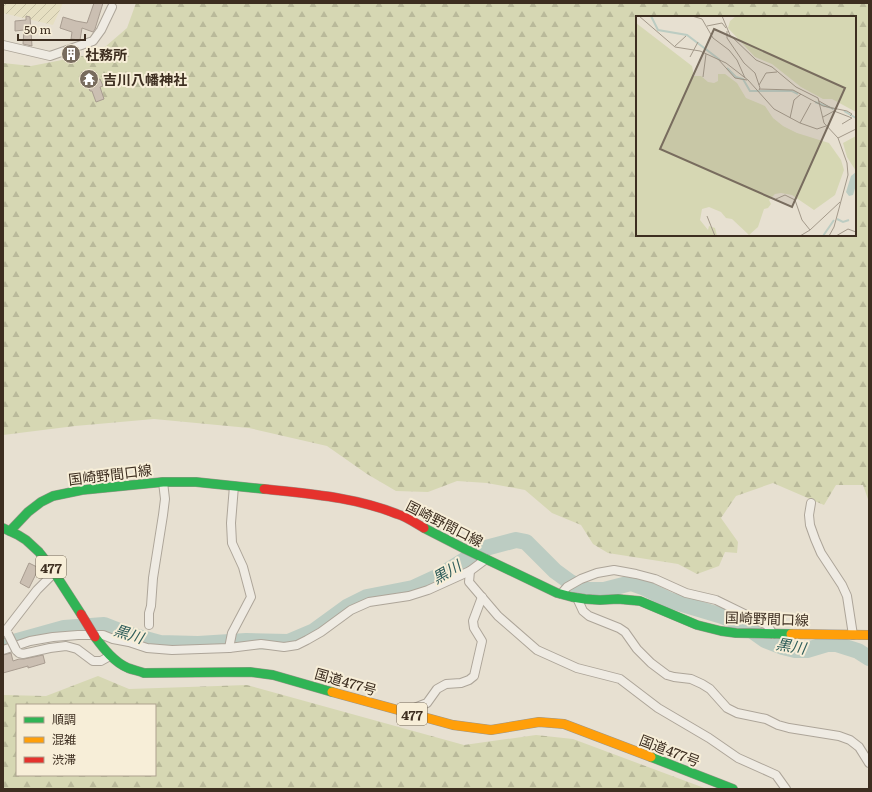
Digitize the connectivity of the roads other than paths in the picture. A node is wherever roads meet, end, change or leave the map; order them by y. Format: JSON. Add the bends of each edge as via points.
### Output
{"nodes":[{"id":1,"x":112,"y":7,"type":"dead end"},
{"id":2,"x":3,"y":46,"type":"edge"},
{"id":3,"x":163,"y":482,"type":"junction"},
{"id":4,"x":234,"y":486,"type":"junction"},
{"id":5,"x":811,"y":503,"type":"dead end"},
{"id":6,"x":7,"y":529,"type":"edge"},
{"id":7,"x":483,"y":558,"type":"junction"},
{"id":8,"x":470,"y":571,"type":"junction"},
{"id":9,"x":54,"y":573,"type":"junction"},
{"id":10,"x":564,"y":591,"type":"junction"},
{"id":11,"x":482,"y":597,"type":"junction"},
{"id":12,"x":576,"y":598,"type":"junction"},
{"id":13,"x":149,"y":625,"type":"dead end"},
{"id":14,"x":6,"y":632,"type":"edge"},
{"id":15,"x":773,"y":634,"type":"junction"},
{"id":16,"x":853,"y":635,"type":"junction"},
{"id":17,"x":869,"y":635,"type":"edge"},
{"id":18,"x":229,"y":648,"type":"junction"},
{"id":19,"x":3,"y":650,"type":"edge"},
{"id":20,"x":110,"y":656,"type":"junction"},
{"id":21,"x":405,"y":712,"type":"junction"},
{"id":22,"x":869,"y":762,"type":"edge"},
{"id":23,"x":733,"y":789,"type":"edge"},
{"id":24,"x":786,"y":789,"type":"edge"}],
"edges":[{"from":1,"to":2,"type":"street","via":[[93,42],[50,56]]},
{"from":3,"to":4,"type":"main road","name":"国崎野間口線"},
{"from":3,"to":6,"type":"main road","name":"国崎野間口線","via":[[82,490],[53,496],[40,502]]},
{"from":3,"to":13,"type":"street","via":[[165,499]]},
{"from":4,"to":7,"type":"main road","name":"国崎野間口線","via":[[342,498],[372,505],[398,514]]},
{"from":4,"to":18,"type":"street","via":[[232,543],[243,567],[251,597],[232,633]]},
{"from":5,"to":16,"type":"street","via":[[810,525],[822,553],[847,596]]},
{"from":6,"to":9,"type":"main road","name":"国道477号","number":"477","via":[[32,545]]},
{"from":7,"to":8,"type":"street"},
{"from":7,"to":10,"type":"main road","name":"国崎野間口線"},
{"from":8,"to":11,"type":"street","via":[[469,582]]},
{"from":8,"to":18,"type":"street","via":[[409,596],[369,602],[351,610],[321,632],[297,645],[284,647],[261,644]]},
{"from":9,"to":14,"type":"street","via":[[37,590]]},
{"from":9,"to":20,"type":"main road","name":"国道477号","number":"477","bridge":true},
{"from":10,"to":12,"type":"main road","name":"国崎野間口線"},
{"from":10,"to":15,"type":"street","via":[[581,579],[597,573],[614,570],[636,574],[655,579],[686,593],[716,600],[767,625]]},
{"from":11,"to":21,"type":"street","via":[[473,621],[482,641],[474,676],[461,683],[446,684],[437,689],[427,703]]},
{"from":11,"to":24,"type":"street","via":[[498,616],[537,650],[577,668],[620,680],[658,708],[710,738],[738,758],[776,775]]},
{"from":12,"to":15,"type":"main road","name":"国崎野間口線","via":[[640,600],[697,625],[736,633]]},
{"from":12,"to":22,"type":"street","via":[[589,616],[625,632],[637,649],[667,675],[691,679],[702,684],[727,708],[737,713],[766,719],[789,728],[850,740],[859,747]]},
{"from":14,"to":20,"type":"street","bridge":true,"via":[[16,650],[23,654],[66,646],[77,649],[93,660]]},
{"from":15,"to":16,"type":"main road","name":"国崎野間口線"},
{"from":16,"to":17,"type":"main road","name":"国崎野間口線"},
{"from":18,"to":19,"type":"street","via":[[147,648],[103,635],[78,635],[30,641]]},
{"from":20,"to":21,"type":"main road","name":"国道477号","number":"477","via":[[128,668],[144,673],[250,672],[273,675]]},
{"from":21,"to":23,"type":"main road","name":"国道477号","number":"477","via":[[453,725],[491,730],[539,722],[564,724]]}]}
